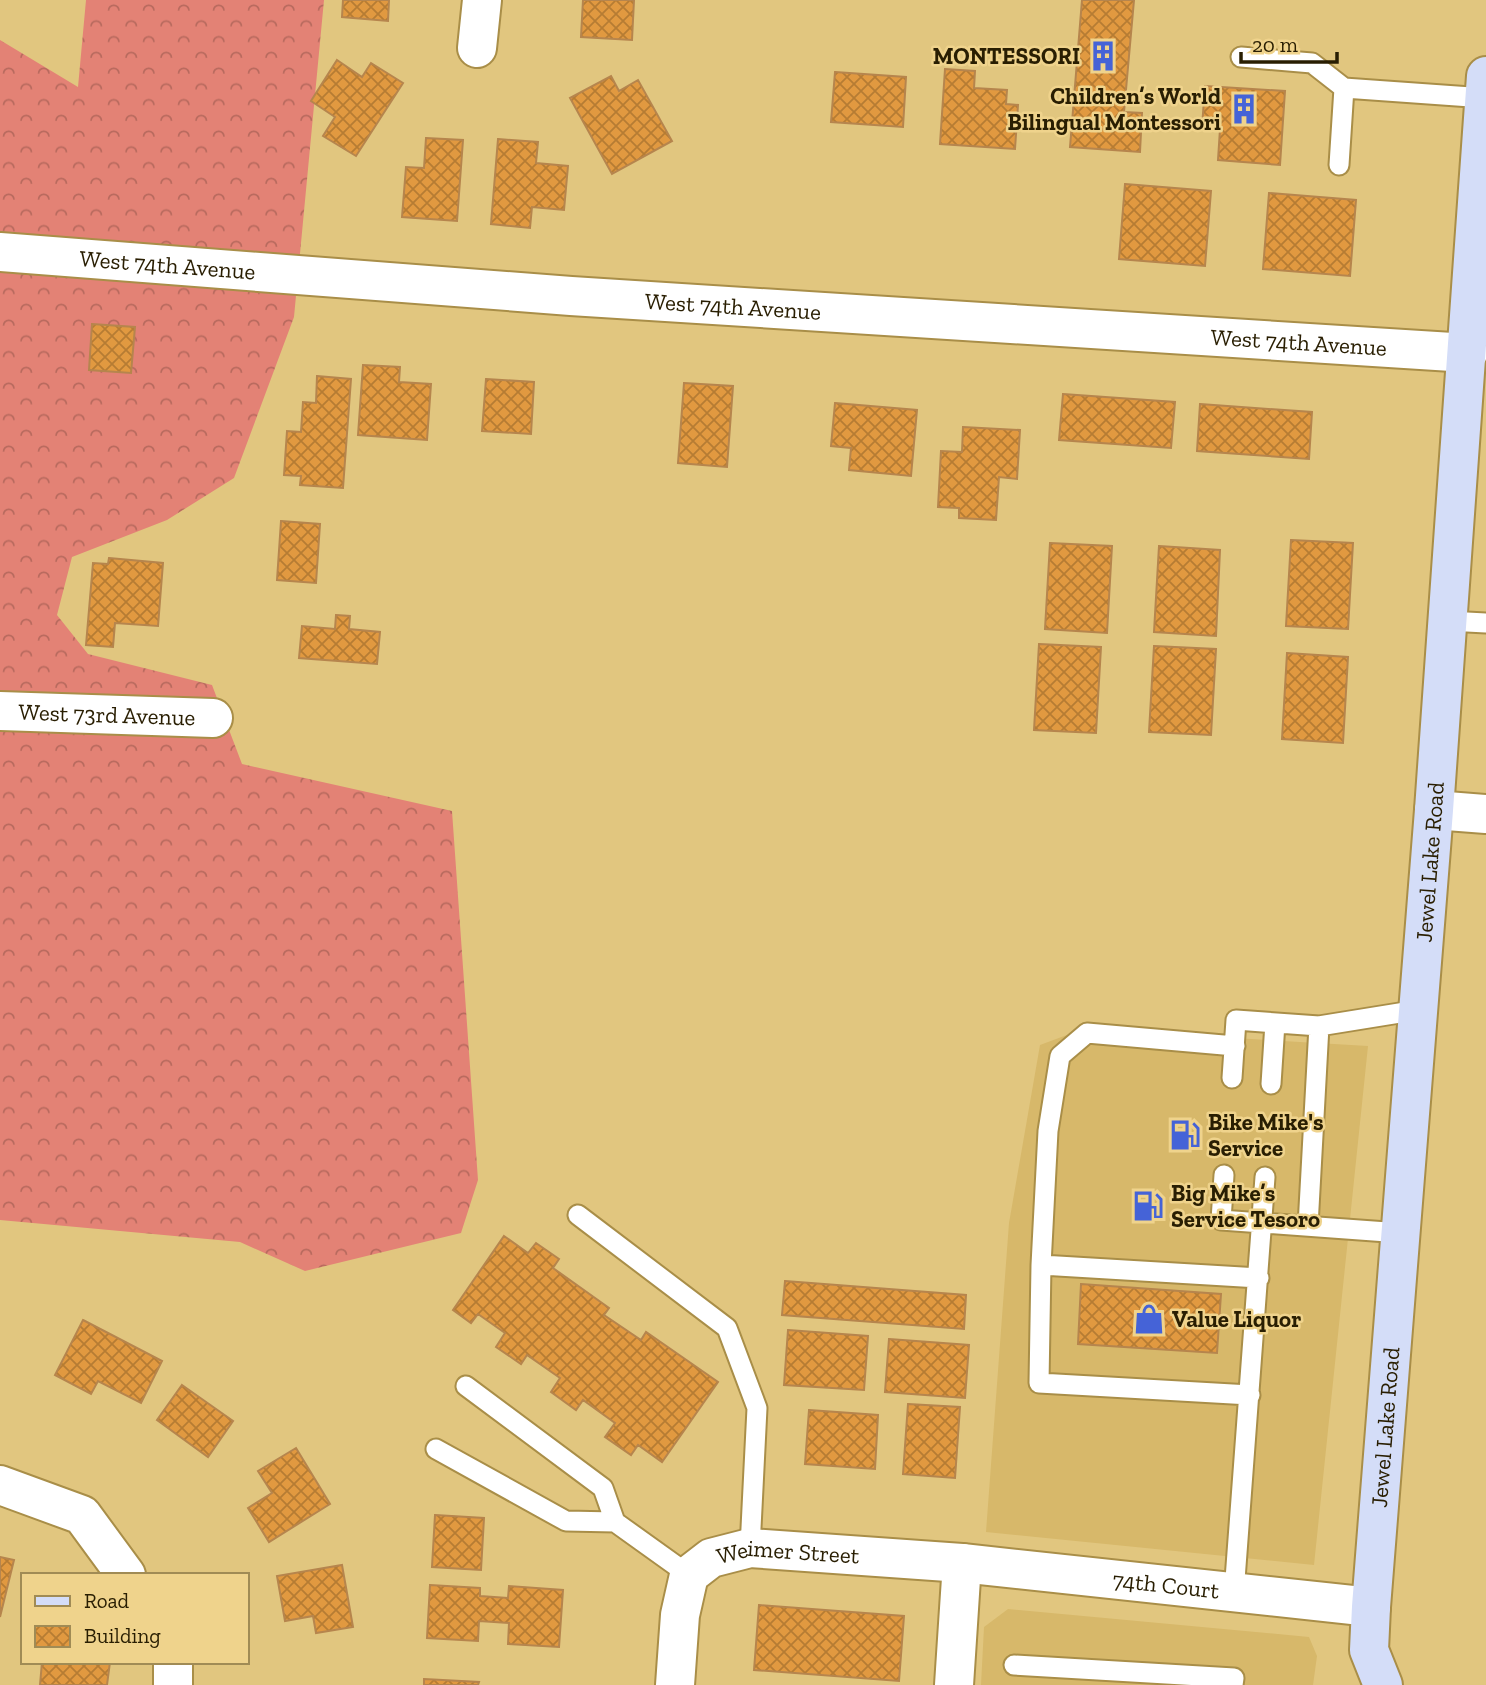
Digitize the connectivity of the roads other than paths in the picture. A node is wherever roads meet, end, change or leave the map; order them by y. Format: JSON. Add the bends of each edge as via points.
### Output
{"nodes":[{"id":1,"x":482,"y":0,"type":"edge"},
{"id":2,"x":477,"y":48,"type":"dead end"},
{"id":3,"x":1241,"y":57,"type":"dead end"},
{"id":4,"x":1485,"y":87,"type":"edge"},
{"id":5,"x":1344,"y":88,"type":"junction"},
{"id":6,"x":1339,"y":165,"type":"dead end"},
{"id":7,"x":0,"y":252,"type":"edge"},
{"id":8,"x":1475,"y":334,"type":"edge"},
{"id":9,"x":1448,"y":621,"type":"junction"},
{"id":10,"x":1486,"y":623,"type":"edge"},
{"id":11,"x":0,"y":710,"type":"edge"},
{"id":12,"x":213,"y":718,"type":"dead end"},
{"id":13,"x":1434,"y":810,"type":"junction"},
{"id":14,"x":1486,"y":814,"type":"edge"},
{"id":15,"x":1418,"y":1010,"type":"junction"},
{"id":16,"x":1275,"y":1023,"type":"junction"},
{"id":17,"x":1319,"y":1026,"type":"junction"},
{"id":18,"x":1235,"y":1046,"type":"junction"},
{"id":19,"x":1232,"y":1078,"type":"dead end"},
{"id":20,"x":1271,"y":1084,"type":"dead end"},
{"id":21,"x":1224,"y":1175,"type":"dead end"},
{"id":22,"x":1265,"y":1177,"type":"dead end"},
{"id":23,"x":578,"y":1215,"type":"dead end"},
{"id":24,"x":1262,"y":1222,"type":"junction"},
{"id":25,"x":1308,"y":1226,"type":"junction"},
{"id":26,"x":1401,"y":1233,"type":"junction"},
{"id":27,"x":1041,"y":1265,"type":"junction"},
{"id":28,"x":1259,"y":1278,"type":"junction"},
{"id":29,"x":466,"y":1386,"type":"dead end"},
{"id":30,"x":1250,"y":1395,"type":"junction"},
{"id":31,"x":436,"y":1449,"type":"dead end"},
{"id":32,"x":0,"y":1485,"type":"edge"},
{"id":33,"x":615,"y":1522,"type":"junction"},
{"id":34,"x":750,"y":1548,"type":"junction"},
{"id":35,"x":962,"y":1563,"type":"junction"},
{"id":36,"x":125,"y":1573,"type":"edge"},
{"id":37,"x":689,"y":1576,"type":"junction"},
{"id":38,"x":1234,"y":1592,"type":"junction"},
{"id":39,"x":1371,"y":1607,"type":"junction"},
{"id":40,"x":1369,"y":1650,"type":"junction"},
{"id":41,"x":173,"y":1664,"type":"edge"},
{"id":42,"x":1014,"y":1665,"type":"dead end"},
{"id":43,"x":173,"y":1685,"type":"edge"},
{"id":44,"x":675,"y":1685,"type":"edge"},
{"id":45,"x":954,"y":1685,"type":"edge"},
{"id":46,"x":1233,"y":1685,"type":"edge"},
{"id":47,"x":1350,"y":1685,"type":"edge"},
{"id":48,"x":1383,"y":1685,"type":"edge"}],
"edges":[{"from":1,"to":2,"type":"street"},
{"from":3,"to":5,"type":"lane","via":[[1312,63]]},
{"from":4,"to":5,"type":"lane"},
{"from":4,"to":8,"type":"main road","name":"Jewel Lake Road"},
{"from":5,"to":6,"type":"lane"},
{"from":7,"to":8,"type":"street","name":"West 74th Avenue","via":[[571,296]]},
{"from":8,"to":9,"type":"main road","name":"Jewel Lake Road"},
{"from":9,"to":10,"type":"lane"},
{"from":9,"to":13,"type":"main road","name":"Jewel Lake Road"},
{"from":11,"to":12,"type":"street","name":"West 73rd Avenue"},
{"from":13,"to":14,"type":"street"},
{"from":13,"to":15,"type":"main road","name":"Jewel Lake Road"},
{"from":15,"to":17,"type":"lane"},
{"from":15,"to":26,"type":"main road","name":"Jewel Lake Road"},
{"from":16,"to":17,"type":"lane"},
{"from":16,"to":18,"type":"lane","via":[[1236,1020]]},
{"from":16,"to":20,"type":"lane"},
{"from":17,"to":25,"type":"lane"},
{"from":18,"to":19,"type":"lane"},
{"from":18,"to":27,"type":"lane","via":[[1087,1033],[1060,1056],[1048,1131]]},
{"from":21,"to":24,"type":"lane","via":[[1221,1220]]},
{"from":22,"to":24,"type":"lane"},
{"from":23,"to":34,"type":"lane","via":[[727,1328],[757,1408]]},
{"from":24,"to":25,"type":"lane"},
{"from":24,"to":28,"type":"lane"},
{"from":25,"to":26,"type":"lane"},
{"from":26,"to":39,"type":"main road","name":"Jewel Lake Road"},
{"from":27,"to":28,"type":"lane"},
{"from":27,"to":30,"type":"lane","via":[[1039,1383]]},
{"from":28,"to":30,"type":"lane"},
{"from":29,"to":33,"type":"lane","via":[[603,1488]]},
{"from":30,"to":38,"type":"lane"},
{"from":31,"to":33,"type":"lane","via":[[566,1521]]},
{"from":32,"to":36,"type":"street","via":[[82,1515]]},
{"from":33,"to":37,"type":"lane"},
{"from":34,"to":35,"type":"street","name":"Weimer Street"},
{"from":34,"to":37,"type":"street","name":"Weimer Street","via":[[711,1558]]},
{"from":35,"to":38,"type":"street","name":"74th Court"},
{"from":35,"to":45,"type":"street"},
{"from":37,"to":44,"type":"street","name":"Weimer Street","via":[[680,1615]]},
{"from":38,"to":39,"type":"street","name":"74th Court"},
{"from":39,"to":40,"type":"main road","name":"Jewel Lake Road"},
{"from":40,"to":47,"type":"main road","name":"Jewel Lake Road"},
{"from":40,"to":48,"type":"main road","name":"Jewel Lake Road"},
{"from":41,"to":43,"type":"street"},
{"from":42,"to":46,"type":"lane","via":[[1234,1678]]}]}
